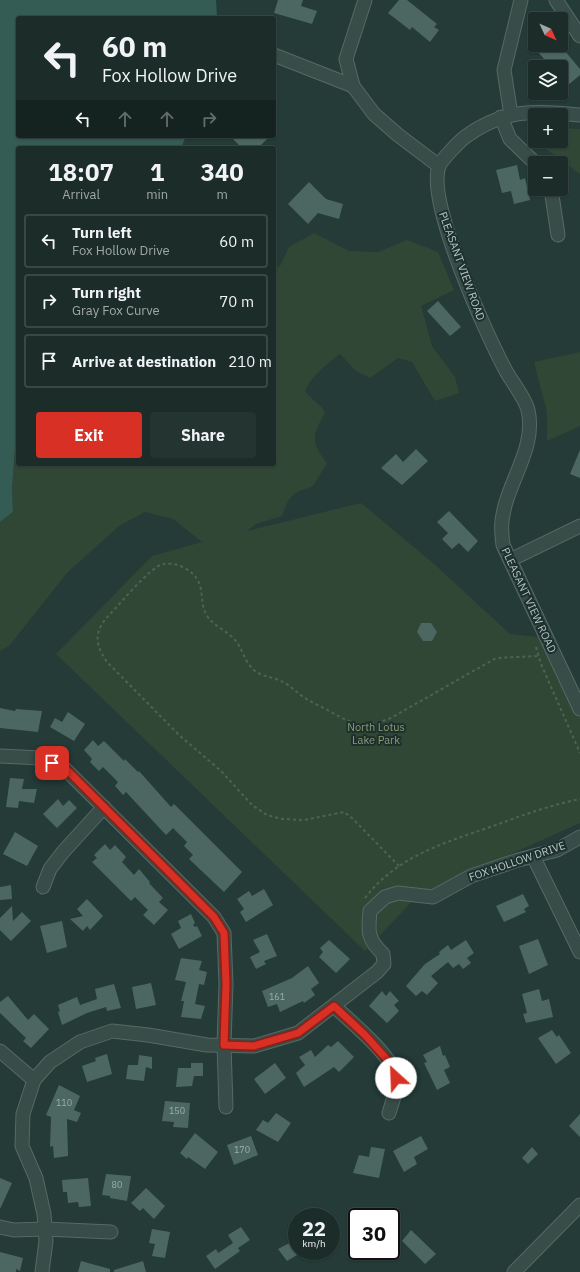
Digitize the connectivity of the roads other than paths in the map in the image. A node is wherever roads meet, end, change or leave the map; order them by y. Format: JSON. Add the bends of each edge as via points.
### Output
{"nodes":[{"id":1,"x":365,"y":0,"type":"edge"},
{"id":2,"x":521,"y":0,"type":"edge"},
{"id":3,"x":556,"y":0,"type":"edge"},
{"id":4,"x":580,"y":36,"type":"edge"},
{"id":5,"x":276,"y":56,"type":"edge"},
{"id":6,"x":352,"y":86,"type":"junction"},
{"id":7,"x":580,"y":115,"type":"edge"},
{"id":8,"x":506,"y":116,"type":"junction"},
{"id":9,"x":528,"y":156,"type":"edge"},
{"id":10,"x":439,"y":166,"type":"junction"},
{"id":11,"x":552,"y":196,"type":"edge"},
{"id":12,"x":558,"y":235,"type":"dead end"},
{"id":13,"x":580,"y":526,"type":"edge"},
{"id":14,"x":510,"y":560,"type":"junction"},
{"id":15,"x":580,"y":709,"type":"edge"},
{"id":16,"x":0,"y":756,"type":"edge"},
{"id":17,"x":104,"y":807,"type":"junction"},
{"id":18,"x":580,"y":838,"type":"edge"},
{"id":19,"x":534,"y":856,"type":"junction"},
{"id":20,"x":43,"y":887,"type":"dead end"},
{"id":21,"x":580,"y":952,"type":"edge"},
{"id":22,"x":334,"y":1006,"type":"junction"},
{"id":23,"x":224,"y":1045,"type":"junction"},
{"id":24,"x":0,"y":1051,"type":"edge"},
{"id":25,"x":34,"y":1080,"type":"junction"},
{"id":26,"x":226,"y":1107,"type":"dead end"},
{"id":27,"x":389,"y":1113,"type":"dead end"},
{"id":28,"x":580,"y":1205,"type":"edge"},
{"id":29,"x":0,"y":1227,"type":"edge"},
{"id":30,"x":45,"y":1229,"type":"junction"},
{"id":31,"x":111,"y":1232,"type":"dead end"},
{"id":32,"x":42,"y":1272,"type":"edge"},
{"id":33,"x":514,"y":1272,"type":"edge"}],
"edges":[{"from":1,"to":6,"type":"street","via":[[346,59]]},
{"from":2,"to":8,"type":"street","via":[[504,70]]},
{"from":3,"to":4,"type":"street"},
{"from":5,"to":6,"type":"street"},
{"from":6,"to":10,"type":"street","via":[[374,114]]},
{"from":7,"to":8,"type":"street","via":[[552,112]]},
{"from":8,"to":9,"type":"street","via":[[510,139]]},
{"from":8,"to":10,"type":"street","via":[[478,128],[458,143]]},
{"from":10,"to":14,"type":"street","name":"PLEASANT VIEW ROAD","via":[[437,192],[476,310],[528,409],[530,430],[501,521],[503,545]]},
{"from":11,"to":12,"type":"street"},
{"from":13,"to":14,"type":"street"},
{"from":14,"to":15,"type":"street","name":"PLEASANT VIEW ROAD"},
{"from":16,"to":17,"type":"street","via":[[41,758],[64,767]]},
{"from":17,"to":20,"type":"street","via":[[50,869]]},
{"from":17,"to":23,"type":"street","via":[[214,917],[224,933]]},
{"from":18,"to":19,"type":"street","name":"FOX HOLLOW DRIVE","via":[[557,850]]},
{"from":19,"to":21,"type":"street"},
{"from":19,"to":22,"type":"street","name":"FOX HOLLOW DRIVE","via":[[471,876],[433,897],[398,893],[385,897],[370,911],[368,932],[375,946],[383,954],[384,964]]},
{"from":22,"to":23,"type":"street","name":"FOX HOLLOW DRIVE","via":[[298,1033],[254,1046]]},
{"from":22,"to":27,"type":"street","via":[[393,1066],[396,1078],[395,1092]]},
{"from":23,"to":25,"type":"street","name":"FOX HOLLOW DRIVE","via":[[207,1045],[112,1031],[80,1042],[50,1062]]},
{"from":23,"to":26,"type":"street"},
{"from":24,"to":25,"type":"street"},
{"from":25,"to":30,"type":"street","name":"FOX HOLLOW DRIVE","via":[[23,1114],[22,1146],[36,1178]]},
{"from":28,"to":33,"type":"street"},
{"from":29,"to":30,"type":"street","via":[[14,1230]]},
{"from":30,"to":31,"type":"street"},
{"from":30,"to":32,"type":"street","name":"FOX HOLLOW DRIVE"}]}
